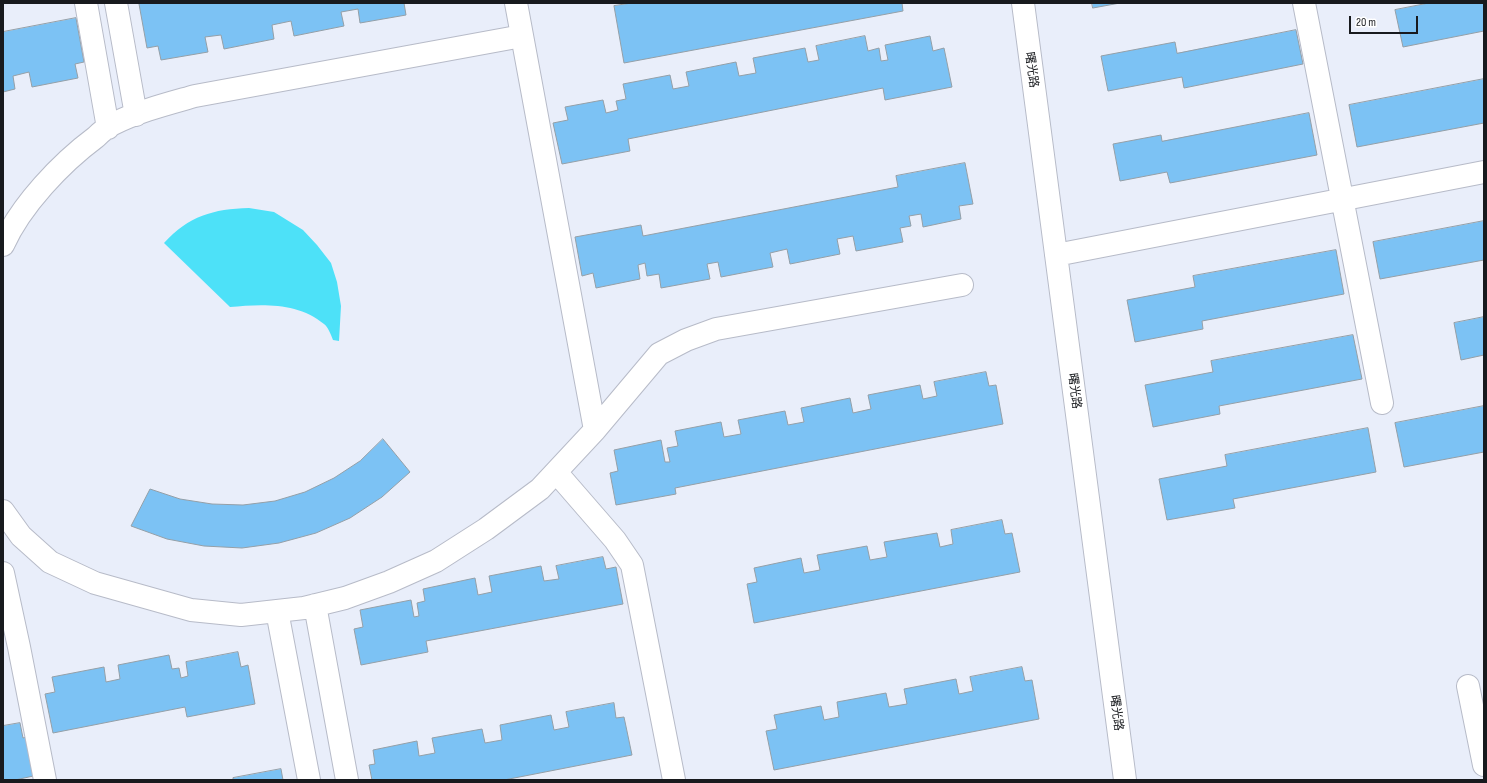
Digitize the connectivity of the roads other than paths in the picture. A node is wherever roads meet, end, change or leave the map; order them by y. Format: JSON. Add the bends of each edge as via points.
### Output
{"nodes":[{"id":1,"x":86,"y":3,"type":"edge"},
{"id":2,"x":116,"y":3,"type":"edge"},
{"id":3,"x":516,"y":3,"type":"edge"},
{"id":4,"x":1023,"y":3,"type":"edge"},
{"id":5,"x":1304,"y":3,"type":"edge"},
{"id":6,"x":522,"y":36,"type":"junction"},
{"id":7,"x":136,"y":115,"type":"junction"},
{"id":8,"x":108,"y":128,"type":"junction"},
{"id":9,"x":1484,"y":172,"type":"edge"},
{"id":10,"x":1342,"y":200,"type":"junction"},
{"id":11,"x":3,"y":245,"type":"edge"},
{"id":12,"x":1056,"y":255,"type":"junction"},
{"id":13,"x":962,"y":284,"type":"dead end"},
{"id":14,"x":1382,"y":403,"type":"dead end"},
{"id":15,"x":595,"y":430,"type":"junction"},
{"id":16,"x":556,"y":472,"type":"junction"},
{"id":17,"x":3,"y":511,"type":"edge"},
{"id":18,"x":3,"y":573,"type":"edge"},
{"id":19,"x":315,"y":605,"type":"junction"},
{"id":20,"x":277,"y":611,"type":"junction"},
{"id":21,"x":1468,"y":686,"type":"dead end"},
{"id":22,"x":1484,"y":765,"type":"edge"},
{"id":23,"x":45,"y":780,"type":"edge"},
{"id":24,"x":309,"y":780,"type":"edge"},
{"id":25,"x":347,"y":780,"type":"edge"},
{"id":26,"x":674,"y":780,"type":"edge"},
{"id":27,"x":1125,"y":780,"type":"edge"}],
"edges":[{"from":1,"to":8,"type":"street"},
{"from":2,"to":7,"type":"street"},
{"from":3,"to":6,"type":"street"},
{"from":4,"to":12,"type":"street","name":"曙光路"},
{"from":5,"to":10,"type":"street"},
{"from":6,"to":7,"type":"street","via":[[194,96]]},
{"from":6,"to":15,"type":"street"},
{"from":7,"to":8,"type":"street"},
{"from":8,"to":11,"type":"street","via":[[80,149],[34,196]]},
{"from":9,"to":10,"type":"street"},
{"from":10,"to":12,"type":"street"},
{"from":10,"to":14,"type":"street"},
{"from":12,"to":27,"type":"street","name":"曙光路"},
{"from":13,"to":15,"type":"street","via":[[716,329],[686,340],[659,354]]},
{"from":15,"to":16,"type":"street"},
{"from":16,"to":19,"type":"street","via":[[540,489],[492,525],[436,561],[345,598]]},
{"from":16,"to":26,"type":"street","via":[[615,540],[632,565]]},
{"from":17,"to":20,"type":"street","via":[[21,536],[50,562],[95,583],[190,610],[241,615]]},
{"from":18,"to":23,"type":"street"},
{"from":19,"to":20,"type":"street"},
{"from":19,"to":25,"type":"street"},
{"from":20,"to":24,"type":"street"},
{"from":21,"to":22,"type":"street"}]}
